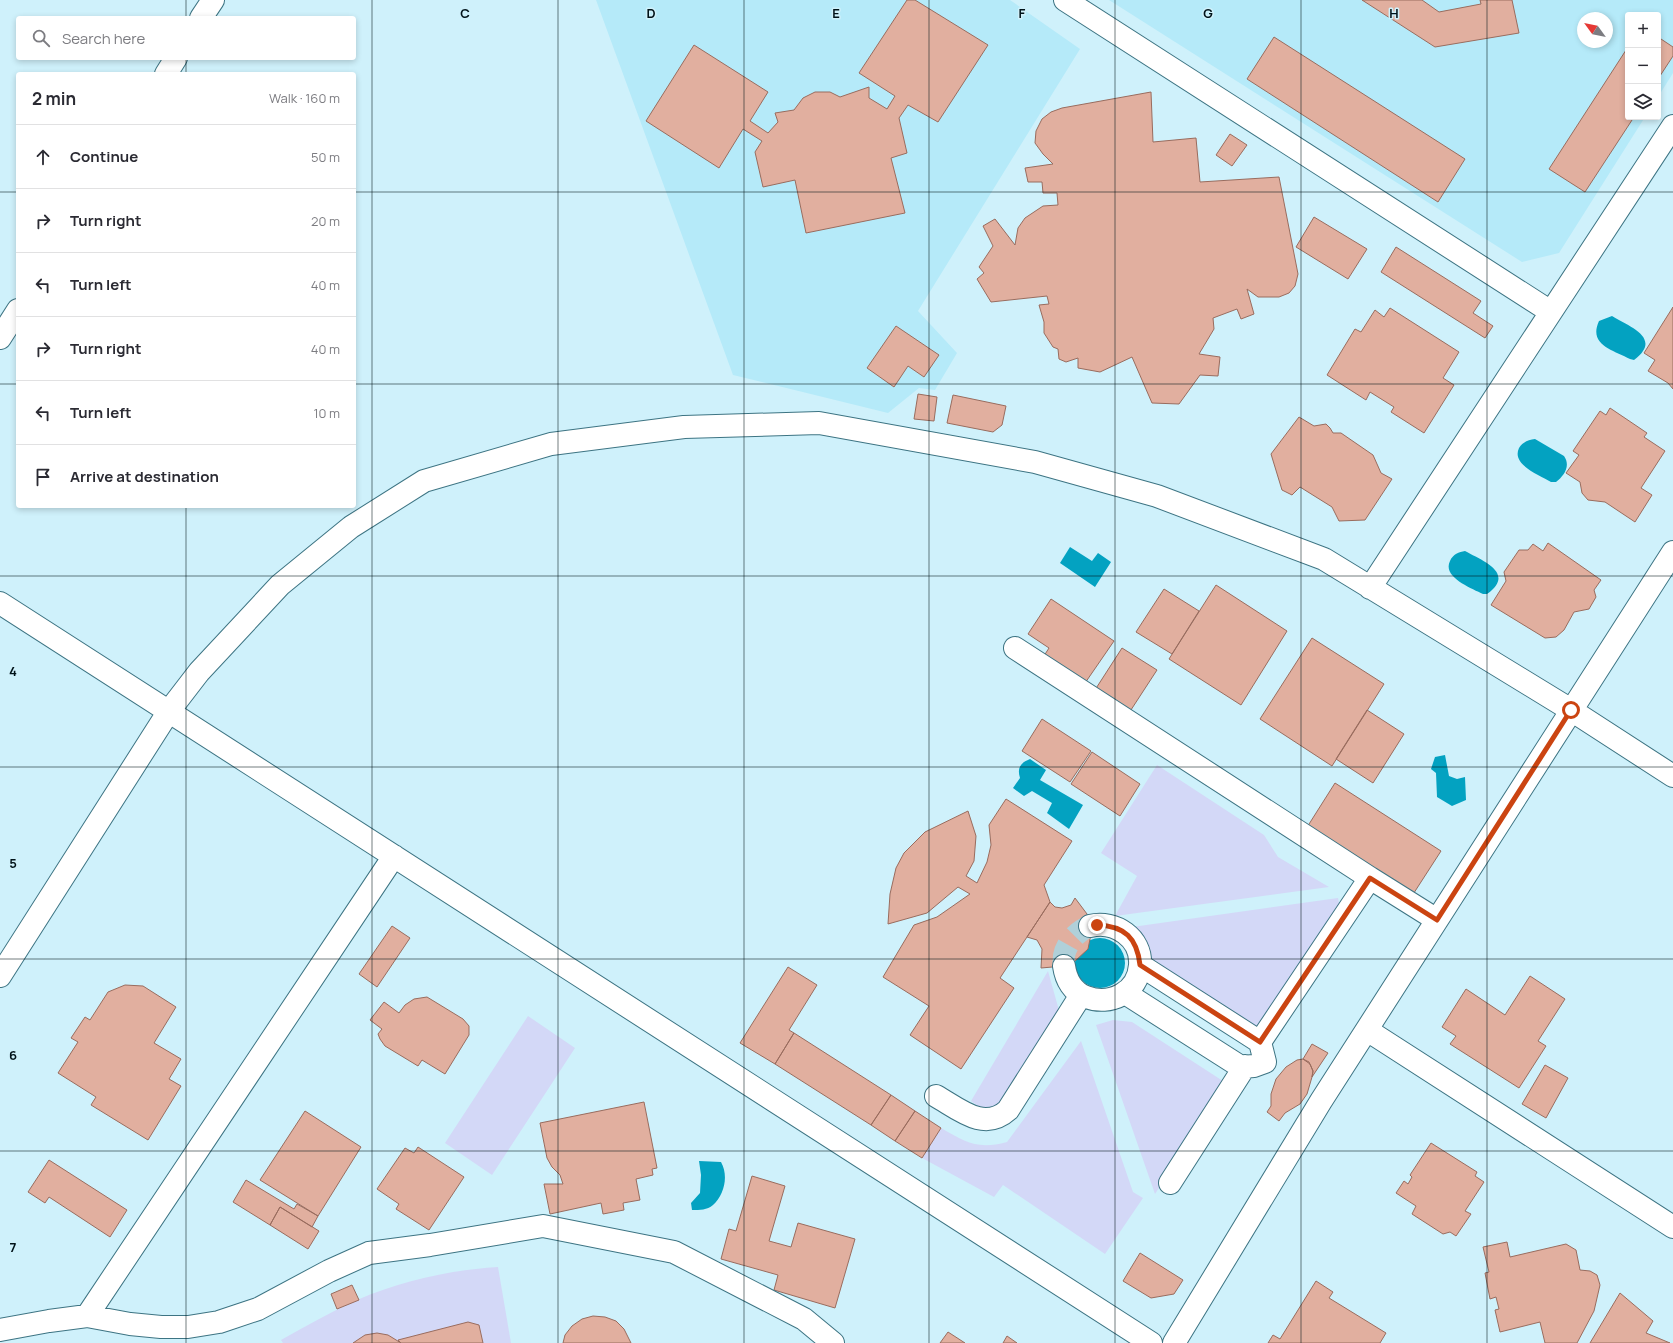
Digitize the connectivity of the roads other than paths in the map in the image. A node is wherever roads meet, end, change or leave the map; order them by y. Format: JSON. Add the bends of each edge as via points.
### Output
{"nodes":[{"id":1,"x":213,"y":0,"type":"edge"},
{"id":2,"x":1064,"y":0,"type":"edge"},
{"id":3,"x":202,"y":16,"type":"edge"},
{"id":4,"x":175,"y":60,"type":"edge"},
{"id":5,"x":167,"y":72,"type":"edge"},
{"id":6,"x":1673,"y":126,"type":"edge"},
{"id":7,"x":1551,"y":312,"type":"junction"},
{"id":8,"x":16,"y":313,"type":"edge"},
{"id":9,"x":0,"y":338,"type":"edge"},
{"id":10,"x":1673,"y":552,"type":"edge"},
{"id":11,"x":1370,"y":588,"type":"junction"},
{"id":12,"x":0,"y":603,"type":"edge"},
{"id":13,"x":1015,"y":648,"type":"dead end"},
{"id":14,"x":1571,"y":710,"type":"junction"},
{"id":15,"x":169,"y":712,"type":"junction"},
{"id":16,"x":1673,"y":776,"type":"edge"},
{"id":17,"x":394,"y":856,"type":"junction"},
{"id":18,"x":1370,"y":878,"type":"junction"},
{"id":19,"x":1437,"y":920,"type":"junction"},
{"id":20,"x":1090,"y":926,"type":"tunnel mouth"},
{"id":21,"x":1140,"y":965,"type":"junction"},
{"id":22,"x":1064,"y":966,"type":"tunnel mouth"},
{"id":23,"x":0,"y":976,"type":"edge"},
{"id":24,"x":1125,"y":993,"type":"junction"},
{"id":25,"x":1081,"y":995,"type":"junction"},
{"id":26,"x":1208,"y":1008,"type":"junction"},
{"id":27,"x":1367,"y":1030,"type":"junction"},
{"id":28,"x":1190,"y":1034,"type":"junction"},
{"id":29,"x":1260,"y":1042,"type":"junction"},
{"id":30,"x":1245,"y":1066,"type":"junction"},
{"id":31,"x":936,"y":1096,"type":"dead end"},
{"id":32,"x":1170,"y":1183,"type":"dead end"},
{"id":33,"x":1673,"y":1227,"type":"edge"},
{"id":34,"x":87,"y":1316,"type":"junction"},
{"id":35,"x":0,"y":1330,"type":"edge"},
{"id":36,"x":833,"y":1343,"type":"edge"},
{"id":37,"x":1151,"y":1343,"type":"edge"},
{"id":38,"x":1174,"y":1343,"type":"edge"}],
"edges":[{"from":1,"to":3,"type":"street"},
{"from":2,"to":7,"type":"street"},
{"from":4,"to":5,"type":"street"},
{"from":6,"to":7,"type":"street"},
{"from":7,"to":11,"type":"street"},
{"from":8,"to":9,"type":"street"},
{"from":10,"to":14,"type":"street"},
{"from":11,"to":14,"type":"street"},
{"from":11,"to":15,"type":"street","via":[[1324,559],[1211,515],[1157,496],[1035,462],[819,423],[684,427],[550,444],[424,481],[351,527],[280,585],[199,672]]},
{"from":12,"to":15,"type":"street"},
{"from":13,"to":18,"type":"street"},
{"from":14,"to":16,"type":"street"},
{"from":14,"to":19,"type":"street"},
{"from":15,"to":17,"type":"street"},
{"from":15,"to":23,"type":"street"},
{"from":17,"to":34,"type":"street"},
{"from":17,"to":37,"type":"street"},
{"from":18,"to":19,"type":"street"},
{"from":18,"to":29,"type":"street"},
{"from":19,"to":27,"type":"street"},
{"from":20,"to":21,"type":"street","via":[[1110,925],[1123,931],[1132,940],[1138,952]]},
{"from":21,"to":24,"type":"street","via":[[1137,976]]},
{"from":21,"to":26,"type":"street"},
{"from":22,"to":25,"type":"street","via":[[1071,986]]},
{"from":24,"to":25,"type":"street","via":[[1111,1000],[1095,1000]]},
{"from":24,"to":28,"type":"street"},
{"from":25,"to":31,"type":"street","via":[[1008,1110],[1000,1117],[984,1120],[975,1118]]},
{"from":26,"to":28,"type":"street"},
{"from":26,"to":29,"type":"street"},
{"from":27,"to":33,"type":"street"},
{"from":27,"to":38,"type":"street"},
{"from":28,"to":30,"type":"street","via":[[1241,1067]]},
{"from":29,"to":30,"type":"street","via":[[1265,1062]]},
{"from":30,"to":32,"type":"street"},
{"from":34,"to":35,"type":"street"},
{"from":34,"to":36,"type":"street","via":[[161,1327],[188,1327],[220,1322],[258,1309],[369,1253],[543,1226],[674,1252],[804,1319]]}]}
